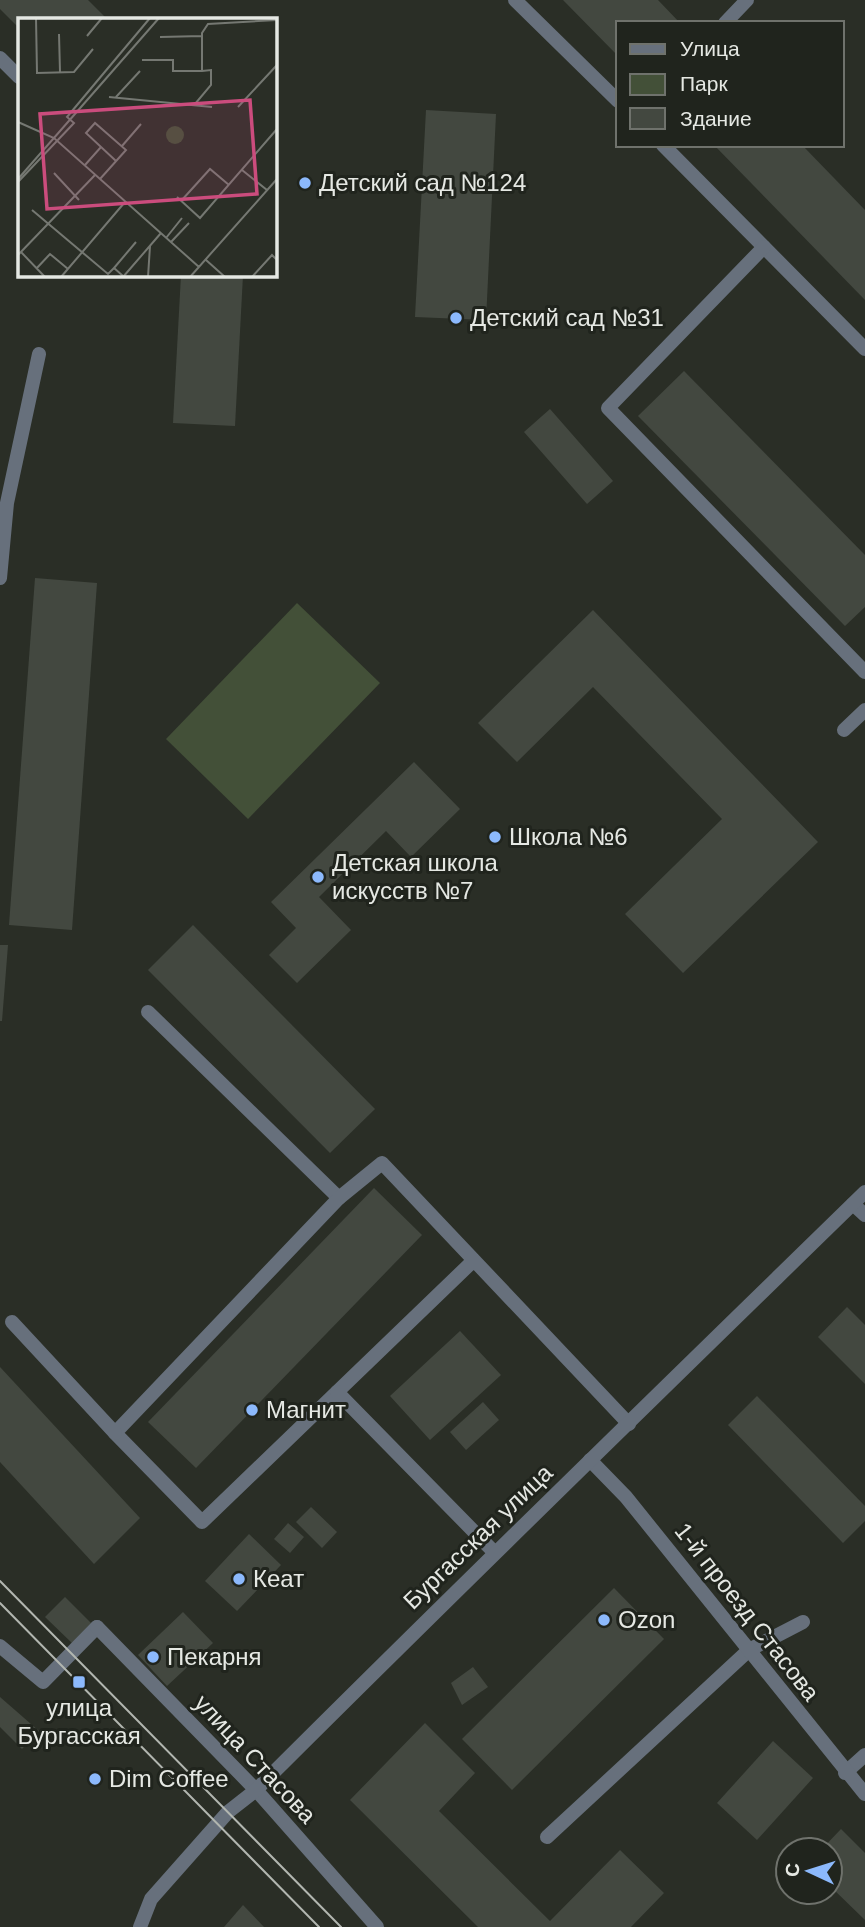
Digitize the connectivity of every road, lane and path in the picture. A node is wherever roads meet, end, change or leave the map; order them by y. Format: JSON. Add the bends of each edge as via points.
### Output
{"nodes":[{"id":1,"x":515,"y":0,"type":"edge"},
{"id":2,"x":747,"y":0,"type":"edge"},
{"id":3,"x":727,"y":21,"type":"edge"},
{"id":4,"x":0,"y":58,"type":"edge"},
{"id":5,"x":18,"y":76,"type":"edge"},
{"id":6,"x":616,"y":99,"type":"edge"},
{"id":7,"x":665,"y":147,"type":"edge"},
{"id":8,"x":764,"y":247,"type":"junction"},
{"id":9,"x":865,"y":349,"type":"edge"},
{"id":10,"x":39,"y":354,"type":"dead end"},
{"id":11,"x":4,"y":500,"type":"edge"},
{"id":12,"x":0,"y":578,"type":"edge"},
{"id":13,"x":865,"y":672,"type":"edge"},
{"id":14,"x":865,"y":710,"type":"edge"},
{"id":15,"x":844,"y":730,"type":"dead end"},
{"id":16,"x":148,"y":1012,"type":"dead end"},
{"id":17,"x":865,"y":1192,"type":"edge"},
{"id":18,"x":339,"y":1198,"type":"junction"},
{"id":19,"x":853,"y":1204,"type":"junction"},
{"id":20,"x":865,"y":1215,"type":"edge"},
{"id":21,"x":473,"y":1261,"type":"junction"},
{"id":22,"x":12,"y":1322,"type":"dead end"},
{"id":23,"x":337,"y":1392,"type":"junction"},
{"id":24,"x":629,"y":1424,"type":"junction"},
{"id":25,"x":115,"y":1433,"type":"junction"},
{"id":26,"x":590,"y":1460,"type":"junction"},
{"id":27,"x":494,"y":1552,"type":"junction"},
{"id":28,"x":803,"y":1622,"type":"dead end"},
{"id":29,"x":0,"y":1646,"type":"edge"},
{"id":30,"x":749,"y":1650,"type":"junction"},
{"id":31,"x":865,"y":1755,"type":"edge"},
{"id":32,"x":845,"y":1773,"type":"junction"},
{"id":33,"x":256,"y":1790,"type":"junction"},
{"id":34,"x":865,"y":1794,"type":"edge"},
{"id":35,"x":547,"y":1837,"type":"dead end"},
{"id":36,"x":140,"y":1927,"type":"edge"},
{"id":37,"x":377,"y":1927,"type":"edge"}],
"edges":[{"from":1,"to":6,"type":"street"},
{"from":2,"to":3,"type":"street"},
{"from":4,"to":5,"type":"street"},
{"from":7,"to":8,"type":"street"},
{"from":8,"to":9,"type":"street"},
{"from":8,"to":13,"type":"street","via":[[608,408]]},
{"from":10,"to":11,"type":"street"},
{"from":11,"to":12,"type":"street"},
{"from":14,"to":15,"type":"street"},
{"from":16,"to":18,"type":"street"},
{"from":17,"to":19,"type":"street","name":"Бургасская улица"},
{"from":18,"to":21,"type":"street","via":[[382,1163]]},
{"from":18,"to":25,"type":"street"},
{"from":19,"to":20,"type":"street"},
{"from":19,"to":24,"type":"street","name":"Бургасская улица"},
{"from":21,"to":23,"type":"street"},
{"from":21,"to":24,"type":"street"},
{"from":22,"to":25,"type":"street"},
{"from":23,"to":25,"type":"street","via":[[202,1522]]},
{"from":23,"to":27,"type":"street"},
{"from":24,"to":26,"type":"street","name":"Бургасская улица"},
{"from":26,"to":27,"type":"street","name":"Бургасская улица"},
{"from":26,"to":30,"type":"street","name":"1-й проезд Стасова","via":[[626,1497]]},
{"from":27,"to":33,"type":"street","name":"Бургасская улица"},
{"from":28,"to":30,"type":"street"},
{"from":29,"to":33,"type":"street","name":"улица Стасова","via":[[43,1682],[97,1627]]},
{"from":30,"to":32,"type":"street","name":"1-й проезд Стасова"},
{"from":30,"to":35,"type":"street"},
{"from":31,"to":32,"type":"street"},
{"from":32,"to":34,"type":"street","name":"1-й проезд Стасова"},
{"from":33,"to":36,"type":"street","name":"Бургасская улица","via":[[228,1812],[151,1899]]},
{"from":33,"to":37,"type":"street","name":"улица Стасова"}]}
